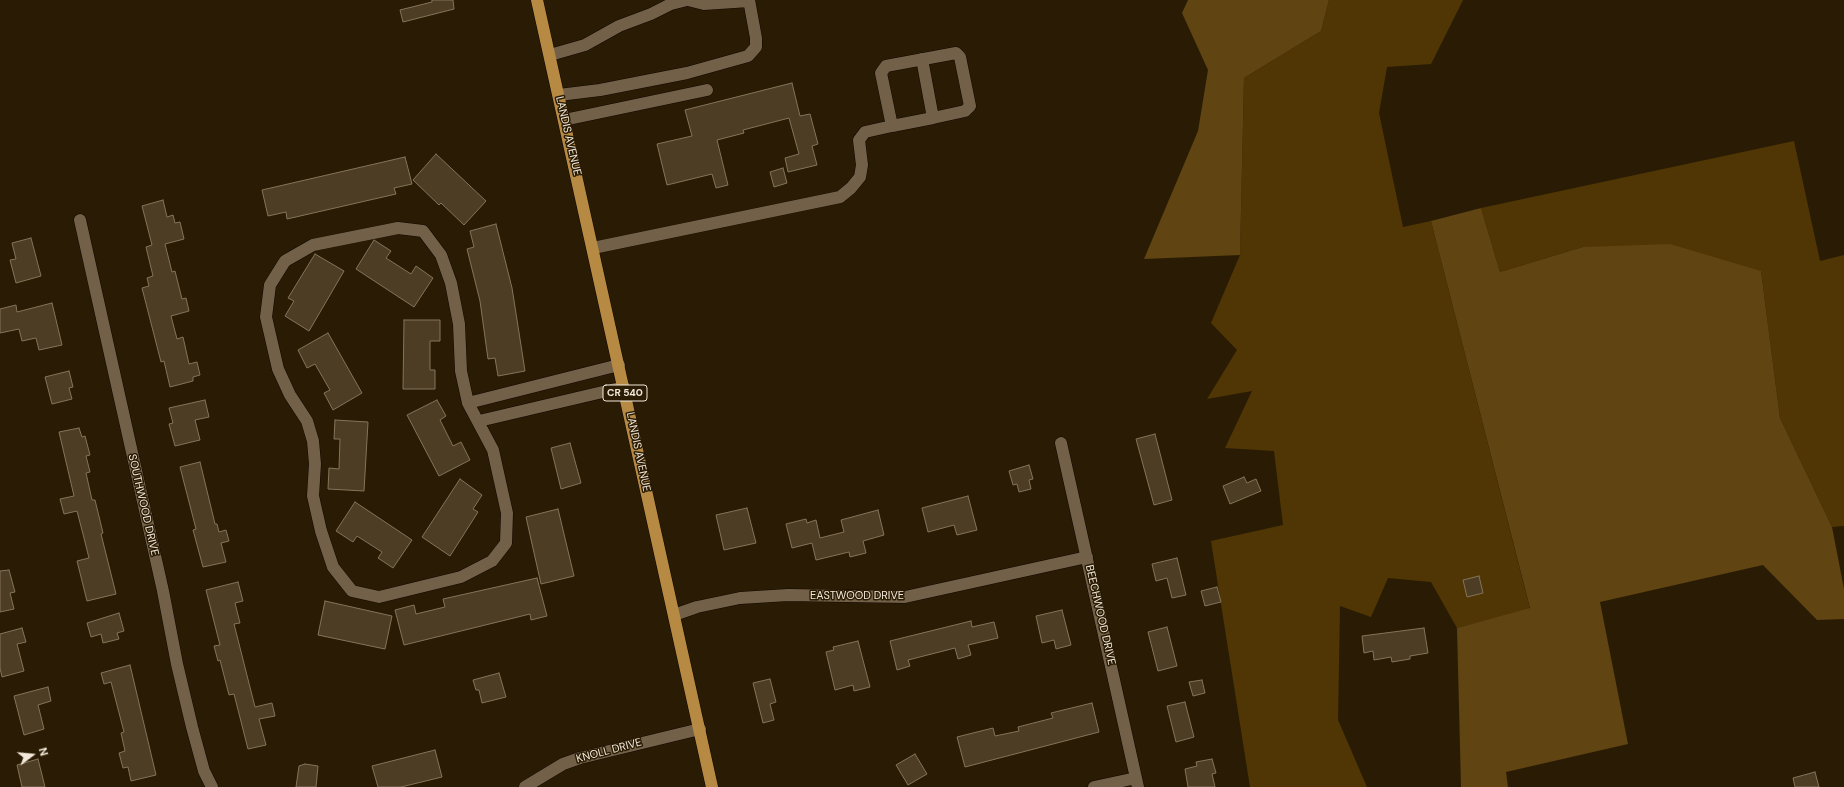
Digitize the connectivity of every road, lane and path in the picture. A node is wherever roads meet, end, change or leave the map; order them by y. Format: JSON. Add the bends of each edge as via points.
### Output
{"nodes":[{"id":1,"x":538,"y":0,"type":"edge"},
{"id":2,"x":688,"y":0,"type":"edge"},
{"id":3,"x":749,"y":0,"type":"edge"},
{"id":4,"x":550,"y":55,"type":"junction"},
{"id":5,"x":922,"y":59,"type":"junction"},
{"id":6,"x":708,"y":90,"type":"dead end"},
{"id":7,"x":559,"y":95,"type":"junction"},
{"id":8,"x":933,"y":118,"type":"junction"},
{"id":9,"x":564,"y":120,"type":"junction"},
{"id":10,"x":892,"y":126,"type":"junction"},
{"id":11,"x":80,"y":220,"type":"dead end"},
{"id":12,"x":593,"y":248,"type":"junction"},
{"id":13,"x":619,"y":365,"type":"junction"},
{"id":14,"x":624,"y":387,"type":"junction"},
{"id":15,"x":468,"y":403,"type":"junction"},
{"id":16,"x":479,"y":421,"type":"junction"},
{"id":17,"x":1061,"y":443,"type":"dead end"},
{"id":18,"x":1087,"y":557,"type":"junction"},
{"id":19,"x":674,"y":615,"type":"junction"},
{"id":20,"x":700,"y":729,"type":"junction"},
{"id":21,"x":1137,"y":782,"type":"edge"},
{"id":22,"x":212,"y":787,"type":"edge"},
{"id":23,"x":525,"y":787,"type":"edge"},
{"id":24,"x":712,"y":787,"type":"edge"},
{"id":25,"x":1094,"y":787,"type":"edge"}],
"edges":[{"from":1,"to":4,"type":"main road","name":"LANDIS AVENUE","number":"CR 540"},
{"from":2,"to":3,"type":"street","via":[[704,4]]},
{"from":2,"to":4,"type":"street","via":[[671,4],[619,26],[585,45]]},
{"from":3,"to":7,"type":"street","via":[[756,47],[748,56],[687,73],[600,90]]},
{"from":4,"to":7,"type":"main road","name":"LANDIS AVENUE","number":"CR 540"},
{"from":5,"to":8,"type":"street"},
{"from":5,"to":8,"type":"street","via":[[956,53],[960,57],[970,106],[965,111]]},
{"from":5,"to":10,"type":"street","via":[[886,66],[881,73]]},
{"from":6,"to":9,"type":"street"},
{"from":7,"to":9,"type":"main road","name":"LANDIS AVENUE","number":"CR 540"},
{"from":8,"to":10,"type":"street"},
{"from":9,"to":12,"type":"main road","name":"LANDIS AVENUE","number":"CR 540"},
{"from":10,"to":12,"type":"street","via":[[865,132],[859,140],[862,165],[860,177],[840,197]]},
{"from":11,"to":22,"type":"street","name":"SOUTHWOOD DRIVE","via":[[163,591],[176,664],[204,771]]},
{"from":12,"to":13,"type":"main road","name":"LANDIS AVENUE","number":"CR 540"},
{"from":13,"to":14,"type":"main road","name":"LANDIS AVENUE","number":"CR 540"},
{"from":13,"to":15,"type":"street"},
{"from":14,"to":16,"type":"street"},
{"from":14,"to":19,"type":"main road","name":"LANDIS AVENUE","number":"CR 540"},
{"from":15,"to":16,"type":"street"},
{"from":15,"to":16,"type":"street","via":[[461,371],[459,324],[452,284],[441,255],[423,231],[398,228],[313,245],[284,261],[270,284],[266,317],[278,369],[290,395],[307,421],[313,441],[313,496],[321,531],[333,567],[352,591],[379,597],[461,577],[492,561],[506,543],[507,513],[498,471],[493,450]]},
{"from":17,"to":18,"type":"street","name":"BEECHWOOD DRIVE"},
{"from":18,"to":19,"type":"street","name":"EASTWOOD DRIVE","via":[[905,597],[788,595],[740,598],[697,607]]},
{"from":18,"to":21,"type":"street","name":"BEECHWOOD DRIVE"},
{"from":19,"to":20,"type":"main road","name":"LANDIS AVENUE","number":"CR 540"},
{"from":20,"to":23,"type":"street","name":"KNOLL DRIVE","via":[[580,758],[563,764]]},
{"from":20,"to":24,"type":"main road","name":"LANDIS AVENUE","number":"CR 540"},
{"from":21,"to":25,"type":"street"}]}
